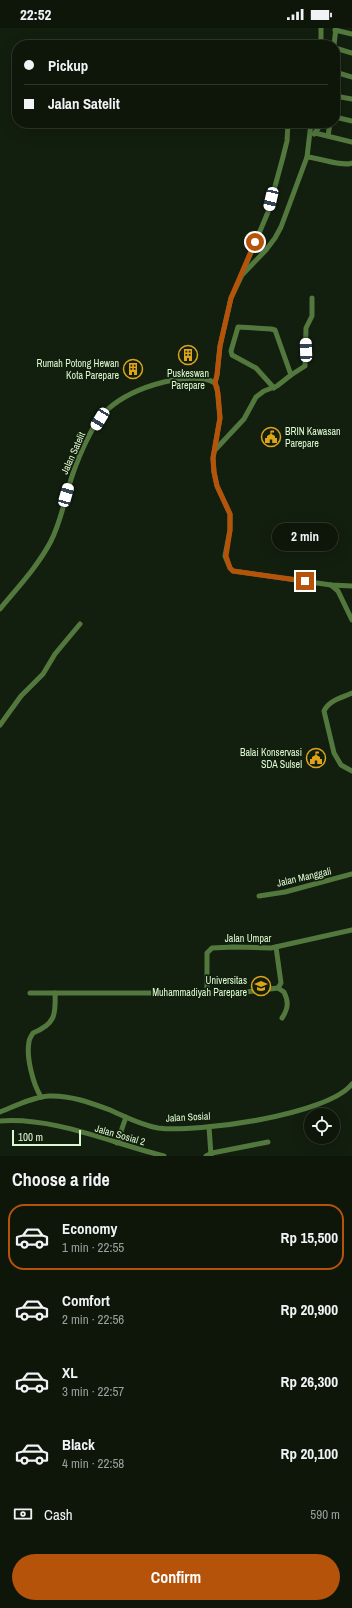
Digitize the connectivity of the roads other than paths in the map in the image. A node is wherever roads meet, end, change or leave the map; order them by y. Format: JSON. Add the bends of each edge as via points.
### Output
{"nodes":[{"id":1,"x":321,"y":28,"type":"edge"},
{"id":2,"x":335,"y":29,"type":"edge"},
{"id":3,"x":352,"y":34,"type":"edge"},
{"id":4,"x":321,"y":40,"type":"edge"},
{"id":5,"x":334,"y":40,"type":"edge"},
{"id":6,"x":340,"y":49,"type":"edge"},
{"id":7,"x":352,"y":53,"type":"edge"},
{"id":8,"x":340,"y":73,"type":"edge"},
{"id":9,"x":352,"y":76,"type":"edge"},
{"id":10,"x":340,"y":97,"type":"edge"},
{"id":11,"x":352,"y":99,"type":"edge"},
{"id":12,"x":340,"y":119,"type":"edge"},
{"id":13,"x":352,"y":121,"type":"edge"},
{"id":14,"x":288,"y":128,"type":"edge"},
{"id":15,"x":310,"y":128,"type":"edge"},
{"id":16,"x":318,"y":128,"type":"edge"},
{"id":17,"x":329,"y":128,"type":"edge"},
{"id":18,"x":315,"y":133,"type":"junction"},
{"id":19,"x":328,"y":136,"type":"junction"},
{"id":20,"x":309,"y":139,"type":"junction"},
{"id":21,"x":352,"y":142,"type":"edge"},
{"id":22,"x":308,"y":157,"type":"junction"},
{"id":23,"x":352,"y":163,"type":"edge"},
{"id":24,"x":242,"y":275,"type":"junction"},
{"id":25,"x":312,"y":298,"type":"dead end"},
{"id":26,"x":291,"y":375,"type":"junction"},
{"id":27,"x":215,"y":383,"type":"junction"},
{"id":28,"x":274,"y":388,"type":"junction"},
{"id":29,"x":215,"y":450,"type":"junction"},
{"id":30,"x":331,"y":584,"type":"junction"},
{"id":31,"x":352,"y":586,"type":"edge"},
{"id":32,"x":0,"y":609,"type":"edge"},
{"id":33,"x":352,"y":620,"type":"edge"},
{"id":34,"x":80,"y":624,"type":"dead end"},
{"id":35,"x":352,"y":693,"type":"edge"},
{"id":36,"x":0,"y":725,"type":"edge"},
{"id":37,"x":352,"y":771,"type":"edge"},
{"id":38,"x":352,"y":874,"type":"edge"},
{"id":39,"x":259,"y":896,"type":"dead end"},
{"id":40,"x":352,"y":930,"type":"edge"},
{"id":41,"x":276,"y":947,"type":"junction"},
{"id":42,"x":278,"y":988,"type":"junction"},
{"id":43,"x":30,"y":993,"type":"dead end"},
{"id":44,"x":54,"y":993,"type":"junction"},
{"id":45,"x":207,"y":993,"type":"junction"},
{"id":46,"x":282,"y":1018,"type":"dead end"},
{"id":47,"x":351,"y":1086,"type":"edge"},
{"id":48,"x":41,"y":1097,"type":"junction"},
{"id":49,"x":0,"y":1112,"type":"edge"},
{"id":50,"x":126,"y":1117,"type":"junction"},
{"id":51,"x":0,"y":1122,"type":"edge"},
{"id":52,"x":209,"y":1127,"type":"junction"},
{"id":53,"x":268,"y":1142,"type":"dead end"},
{"id":54,"x":118,"y":1143,"type":"junction"},
{"id":55,"x":209,"y":1155,"type":"edge"},
{"id":56,"x":164,"y":1156,"type":"edge"}],
"edges":[{"from":1,"to":4,"type":"street"},
{"from":2,"to":3,"type":"street"},
{"from":2,"to":5,"type":"street"},
{"from":6,"to":7,"type":"street"},
{"from":8,"to":9,"type":"street"},
{"from":10,"to":11,"type":"street"},
{"from":12,"to":13,"type":"street"},
{"from":14,"to":24,"type":"street","via":[[284,157],[268,212]]},
{"from":15,"to":20,"type":"street"},
{"from":16,"to":18,"type":"street"},
{"from":17,"to":19,"type":"street"},
{"from":18,"to":19,"type":"street"},
{"from":18,"to":20,"type":"street"},
{"from":19,"to":21,"type":"street"},
{"from":20,"to":22,"type":"street"},
{"from":22,"to":23,"type":"street","via":[[346,165]]},
{"from":22,"to":24,"type":"street","via":[[275,238]]},
{"from":24,"to":27,"type":"street","via":[[229,304]]},
{"from":25,"to":26,"type":"street","via":[[312,316],[306,328],[306,364],[304,368]]},
{"from":26,"to":28,"type":"street"},
{"from":26,"to":28,"type":"street","via":[[275,330],[238,327],[232,355],[256,368]]},
{"from":27,"to":29,"type":"street","via":[[220,418]]},
{"from":27,"to":32,"type":"street","name":"Jalan Satelit","via":[[178,380],[151,385],[106,410],[82,450],[51,540],[30,572]]},
{"from":28,"to":29,"type":"street","via":[[256,397],[244,419]]},
{"from":29,"to":30,"type":"street","via":[[213,458],[217,486],[230,518],[226,556],[230,568],[233,571]]},
{"from":30,"to":31,"type":"street"},
{"from":30,"to":33,"type":"street","via":[[338,591]]},
{"from":34,"to":36,"type":"street","via":[[55,654],[43,674],[21,696]]},
{"from":35,"to":37,"type":"street","via":[[331,702],[324,711],[334,753],[341,765]]},
{"from":38,"to":39,"type":"street","name":"Jalan Manggali","via":[[285,892]]},
{"from":40,"to":41,"type":"street","name":"Jalan Umpar"},
{"from":41,"to":42,"type":"street","via":[[281,983]]},
{"from":41,"to":45,"type":"street","name":"Jalan Umpar","via":[[212,948],[207,953]]},
{"from":42,"to":45,"type":"street","via":[[238,993]]},
{"from":42,"to":46,"type":"street","via":[[284,992],[288,1001]]},
{"from":43,"to":44,"type":"street"},
{"from":44,"to":45,"type":"street"},
{"from":44,"to":48,"type":"street","via":[[55,1010],[52,1021],[33,1033],[29,1041],[30,1061],[36,1089]]},
{"from":47,"to":52,"type":"street","name":"Jalan Sosial","via":[[316,1106],[252,1121]]},
{"from":48,"to":49,"type":"street","name":"Jalan Sosial"},
{"from":48,"to":50,"type":"street","name":"Jalan Sosial","via":[[70,1098]]},
{"from":50,"to":52,"type":"street","name":"Jalan Sosial","via":[[158,1128]]},
{"from":50,"to":54,"type":"street"},
{"from":51,"to":54,"type":"street","name":"Jalan Sosial 2","via":[[51,1126]]},
{"from":52,"to":55,"type":"street"},
{"from":53,"to":55,"type":"street"},
{"from":54,"to":56,"type":"street","name":"Jalan Sosial 2"}]}
